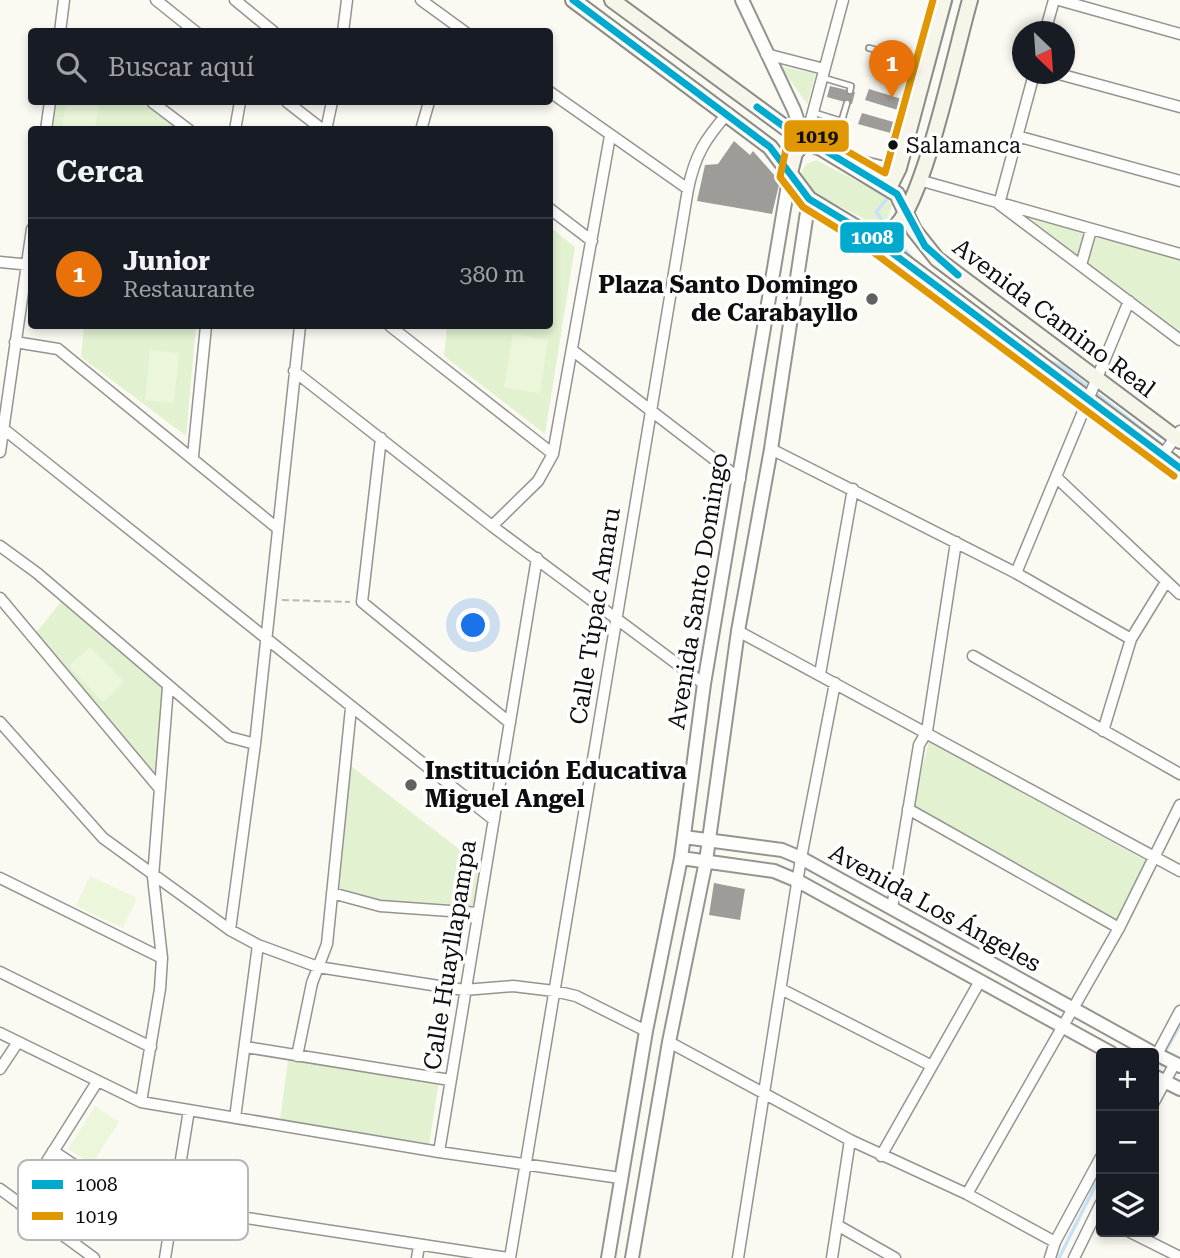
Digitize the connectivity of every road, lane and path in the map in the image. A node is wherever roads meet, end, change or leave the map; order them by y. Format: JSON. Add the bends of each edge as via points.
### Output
{"nodes":[{"id":1,"x":64,"y":0,"type":"edge"},
{"id":2,"x":156,"y":0,"type":"edge"},
{"id":3,"x":235,"y":0,"type":"edge"},
{"id":4,"x":347,"y":0,"type":"edge"},
{"id":5,"x":421,"y":0,"type":"edge"},
{"id":6,"x":573,"y":0,"type":"edge"},
{"id":7,"x":612,"y":0,"type":"edge"},
{"id":8,"x":843,"y":0,"type":"edge"},
{"id":9,"x":944,"y":0,"type":"edge"},
{"id":10,"x":970,"y":0,"type":"edge"},
{"id":11,"x":1056,"y":0,"type":"edge"},
{"id":12,"x":744,"y":2,"type":"edge"},
{"id":13,"x":1049,"y":21,"type":"edge"},
{"id":14,"x":60,"y":28,"type":"edge"},
{"id":15,"x":191,"y":28,"type":"edge"},
{"id":16,"x":269,"y":28,"type":"edge"},
{"id":17,"x":344,"y":28,"type":"edge"},
{"id":18,"x":460,"y":28,"type":"edge"},
{"id":19,"x":1180,"y":34,"type":"edge"},
{"id":20,"x":869,"y":48,"type":"dead end"},
{"id":21,"x":766,"y":54,"type":"junction"},
{"id":22,"x":926,"y":64,"type":"junction"},
{"id":23,"x":823,"y":73,"type":"junction"},
{"id":24,"x":1075,"y":78,"type":"edge"},
{"id":25,"x":1031,"y":84,"type":"edge"},
{"id":26,"x":850,"y":91,"type":"dead end"},
{"id":27,"x":553,"y":94,"type":"edge"},
{"id":28,"x":847,"y":103,"type":"dead end"},
{"id":29,"x":50,"y":105,"type":"edge"},
{"id":30,"x":156,"y":105,"type":"edge"},
{"id":31,"x":239,"y":105,"type":"edge"},
{"id":32,"x":291,"y":105,"type":"edge"},
{"id":33,"x":331,"y":105,"type":"edge"},
{"id":34,"x":428,"y":105,"type":"edge"},
{"id":35,"x":1180,"y":107,"type":"edge"},
{"id":36,"x":812,"y":112,"type":"junction"},
{"id":37,"x":728,"y":113,"type":"junction"},
{"id":38,"x":841,"y":121,"type":"junction"},
{"id":39,"x":47,"y":126,"type":"edge"},
{"id":40,"x":184,"y":126,"type":"edge"},
{"id":41,"x":236,"y":126,"type":"edge"},
{"id":42,"x":320,"y":126,"type":"edge"},
{"id":43,"x":326,"y":126,"type":"edge"},
{"id":44,"x":422,"y":126,"type":"edge"},
{"id":45,"x":1017,"y":135,"type":"junction"},
{"id":46,"x":610,"y":136,"type":"junction"},
{"id":47,"x":805,"y":142,"type":"junction"},
{"id":48,"x":827,"y":150,"type":"junction"},
{"id":49,"x":899,"y":168,"type":"junction"},
{"id":50,"x":790,"y":173,"type":"junction"},
{"id":51,"x":919,"y":180,"type":"junction"},
{"id":52,"x":1180,"y":181,"type":"edge"},
{"id":53,"x":889,"y":188,"type":"junction"},
{"id":54,"x":688,"y":189,"type":"junction"},
{"id":55,"x":809,"y":199,"type":"junction"},
{"id":56,"x":999,"y":204,"type":"junction"},
{"id":57,"x":906,"y":208,"type":"junction"},
{"id":58,"x":553,"y":211,"type":"edge"},
{"id":59,"x":1091,"y":230,"type":"junction"},
{"id":60,"x":867,"y":234,"type":"junction"},
{"id":61,"x":592,"y":241,"type":"junction"},
{"id":62,"x":1180,"y":254,"type":"edge"},
{"id":63,"x":0,"y":262,"type":"edge"},
{"id":64,"x":28,"y":265,"type":"edge"},
{"id":65,"x":1081,"y":265,"type":"junction"},
{"id":66,"x":28,"y":270,"type":"edge"},
{"id":67,"x":1129,"y":301,"type":"junction"},
{"id":68,"x":206,"y":329,"type":"edge"},
{"id":69,"x":300,"y":329,"type":"edge"},
{"id":70,"x":396,"y":329,"type":"edge"},
{"id":71,"x":1180,"y":340,"type":"edge"},
{"id":72,"x":15,"y":342,"type":"junction"},
{"id":73,"x":572,"y":350,"type":"junction"},
{"id":74,"x":294,"y":371,"type":"junction"},
{"id":75,"x":1097,"y":377,"type":"junction"},
{"id":76,"x":1089,"y":397,"type":"junction"},
{"id":77,"x":650,"y":414,"type":"junction"},
{"id":78,"x":2,"y":432,"type":"edge"},
{"id":79,"x":1179,"y":436,"type":"edge"},
{"id":80,"x":381,"y":438,"type":"junction"},
{"id":81,"x":771,"y":449,"type":"junction"},
{"id":82,"x":0,"y":452,"type":"edge"},
{"id":83,"x":1164,"y":453,"type":"junction"},
{"id":84,"x":553,"y":454,"type":"junction"},
{"id":85,"x":193,"y":456,"type":"junction"},
{"id":86,"x":1180,"y":468,"type":"edge"},
{"id":87,"x":1056,"y":477,"type":"junction"},
{"id":88,"x":740,"y":479,"type":"junction"},
{"id":89,"x":853,"y":489,"type":"junction"},
{"id":90,"x":492,"y":526,"type":"junction"},
{"id":91,"x":277,"y":528,"type":"junction"},
{"id":92,"x":956,"y":542,"type":"junction"},
{"id":93,"x":0,"y":546,"type":"edge"},
{"id":94,"x":537,"y":558,"type":"junction"},
{"id":95,"x":1016,"y":573,"type":"junction"},
{"id":96,"x":1166,"y":582,"type":"junction"},
{"id":97,"x":1180,"y":594,"type":"edge"},
{"id":98,"x":0,"y":598,"type":"edge"},
{"id":99,"x":271,"y":599,"type":"junction"},
{"id":100,"x":362,"y":602,"type":"junction"},
{"id":101,"x":616,"y":620,"type":"junction"},
{"id":102,"x":738,"y":631,"type":"junction"},
{"id":103,"x":1130,"y":639,"type":"junction"},
{"id":104,"x":267,"y":641,"type":"junction"},
{"id":105,"x":973,"y":656,"type":"dead end"},
{"id":106,"x":820,"y":674,"type":"junction"},
{"id":107,"x":835,"y":683,"type":"junction"},
{"id":108,"x":704,"y":684,"type":"junction"},
{"id":109,"x":168,"y":687,"type":"junction"},
{"id":110,"x":351,"y":708,"type":"junction"},
{"id":111,"x":0,"y":722,"type":"edge"},
{"id":112,"x":510,"y":723,"type":"junction"},
{"id":113,"x":927,"y":731,"type":"junction"},
{"id":114,"x":1103,"y":731,"type":"junction"},
{"id":115,"x":255,"y":744,"type":"junction"},
{"id":116,"x":1180,"y":774,"type":"edge"},
{"id":117,"x":160,"y":789,"type":"junction"},
{"id":118,"x":1180,"y":805,"type":"edge"},
{"id":119,"x":908,"y":808,"type":"junction"},
{"id":120,"x":494,"y":820,"type":"junction"},
{"id":121,"x":684,"y":837,"type":"junction"},
{"id":122,"x":709,"y":840,"type":"junction"},
{"id":123,"x":1154,"y":857,"type":"junction"},
{"id":124,"x":681,"y":858,"type":"junction"},
{"id":125,"x":801,"y":858,"type":"junction"},
{"id":126,"x":706,"y":861,"type":"junction"},
{"id":127,"x":1180,"y":871,"type":"edge"},
{"id":128,"x":153,"y":877,"type":"junction"},
{"id":129,"x":0,"y":878,"type":"edge"},
{"id":130,"x":798,"y":881,"type":"junction"},
{"id":131,"x":332,"y":893,"type":"junction"},
{"id":132,"x":892,"y":908,"type":"junction"},
{"id":133,"x":478,"y":914,"type":"junction"},
{"id":134,"x":1119,"y":928,"type":"junction"},
{"id":135,"x":230,"y":930,"type":"junction"},
{"id":136,"x":258,"y":946,"type":"junction"},
{"id":137,"x":162,"y":958,"type":"junction"},
{"id":138,"x":318,"y":967,"type":"junction"},
{"id":139,"x":0,"y":972,"type":"edge"},
{"id":140,"x":980,"y":981,"type":"junction"},
{"id":141,"x":781,"y":989,"type":"junction"},
{"id":142,"x":464,"y":990,"type":"junction"},
{"id":143,"x":554,"y":991,"type":"junction"},
{"id":144,"x":1073,"y":1009,"type":"junction"},
{"id":145,"x":1180,"y":1011,"type":"edge"},
{"id":146,"x":1062,"y":1026,"type":"junction"},
{"id":147,"x":646,"y":1031,"type":"junction"},
{"id":148,"x":0,"y":1033,"type":"edge"},
{"id":149,"x":18,"y":1042,"type":"junction"},
{"id":150,"x":669,"y":1042,"type":"junction"},
{"id":151,"x":151,"y":1047,"type":"junction"},
{"id":152,"x":246,"y":1047,"type":"junction"},
{"id":153,"x":1102,"y":1048,"type":"edge"},
{"id":154,"x":1140,"y":1048,"type":"edge"},
{"id":155,"x":1159,"y":1048,"type":"edge"},
{"id":156,"x":297,"y":1056,"type":"junction"},
{"id":157,"x":1159,"y":1058,"type":"edge"},
{"id":158,"x":1177,"y":1065,"type":"edge"},
{"id":159,"x":932,"y":1066,"type":"junction"},
{"id":160,"x":0,"y":1069,"type":"edge"},
{"id":161,"x":1159,"y":1079,"type":"edge"},
{"id":162,"x":450,"y":1080,"type":"junction"},
{"id":163,"x":97,"y":1082,"type":"junction"},
{"id":164,"x":1180,"y":1089,"type":"edge"},
{"id":165,"x":766,"y":1093,"type":"junction"},
{"id":166,"x":141,"y":1102,"type":"junction"},
{"id":167,"x":188,"y":1110,"type":"junction"},
{"id":168,"x":235,"y":1118,"type":"junction"},
{"id":169,"x":850,"y":1140,"type":"junction"},
{"id":170,"x":53,"y":1152,"type":"junction"},
{"id":171,"x":439,"y":1152,"type":"junction"},
{"id":172,"x":881,"y":1156,"type":"junction"},
{"id":173,"x":48,"y":1160,"type":"edge"},
{"id":174,"x":65,"y":1160,"type":"edge"},
{"id":175,"x":182,"y":1160,"type":"edge"},
{"id":176,"x":525,"y":1164,"type":"junction"},
{"id":177,"x":1096,"y":1166,"type":"edge"},
{"id":178,"x":620,"y":1178,"type":"junction"},
{"id":179,"x":0,"y":1189,"type":"edge"},
{"id":180,"x":967,"y":1194,"type":"junction"},
{"id":181,"x":18,"y":1202,"type":"edge"},
{"id":182,"x":248,"y":1219,"type":"edge"},
{"id":183,"x":1096,"y":1219,"type":"edge"},
{"id":184,"x":837,"y":1225,"type":"junction"},
{"id":185,"x":1139,"y":1237,"type":"edge"},
{"id":186,"x":69,"y":1240,"type":"edge"},
{"id":187,"x":169,"y":1240,"type":"edge"},
{"id":188,"x":1055,"y":1242,"type":"junction"},
{"id":189,"x":419,"y":1246,"type":"junction"},
{"id":190,"x":1175,"y":1257,"type":"edge"},
{"id":191,"x":94,"y":1258,"type":"edge"},
{"id":192,"x":165,"y":1258,"type":"edge"},
{"id":193,"x":417,"y":1258,"type":"edge"},
{"id":194,"x":509,"y":1258,"type":"edge"},
{"id":195,"x":608,"y":1258,"type":"edge"},
{"id":196,"x":632,"y":1258,"type":"edge"},
{"id":197,"x":738,"y":1258,"type":"edge"},
{"id":198,"x":832,"y":1258,"type":"edge"},
{"id":199,"x":895,"y":1258,"type":"edge"},
{"id":200,"x":1050,"y":1258,"type":"edge"},
{"id":201,"x":1074,"y":1258,"type":"edge"}],
"edges":[{"from":1,"to":14,"type":"street"},
{"from":2,"to":15,"type":"street"},
{"from":3,"to":16,"type":"street"},
{"from":4,"to":17,"type":"street"},
{"from":5,"to":18,"type":"street"},
{"from":6,"to":37,"type":"main road","name":"Avenida Camino Real"},
{"from":7,"to":47,"type":"main road","name":"Avenida Camino Real"},
{"from":8,"to":23,"type":"street"},
{"from":9,"to":22,"type":"main road"},
{"from":10,"to":51,"type":"main road"},
{"from":11,"to":13,"type":"street"},
{"from":11,"to":19,"type":"street"},
{"from":12,"to":21,"type":"street"},
{"from":20,"to":22,"type":"lane"},
{"from":21,"to":23,"type":"street"},
{"from":21,"to":47,"type":"street"},
{"from":22,"to":49,"type":"main road"},
{"from":23,"to":26,"type":"lane","via":[[851,86]]},
{"from":23,"to":36,"type":"street"},
{"from":24,"to":35,"type":"street"},
{"from":25,"to":45,"type":"street"},
{"from":27,"to":46,"type":"street"},
{"from":28,"to":38,"type":"lane"},
{"from":29,"to":39,"type":"street"},
{"from":30,"to":40,"type":"street"},
{"from":31,"to":41,"type":"street"},
{"from":32,"to":42,"type":"street"},
{"from":33,"to":43,"type":"street"},
{"from":34,"to":44,"type":"street"},
{"from":36,"to":38,"type":"lane"},
{"from":36,"to":47,"type":"street"},
{"from":37,"to":50,"type":"main road","name":"Avenida Camino Real","via":[[770,147]]},
{"from":37,"to":54,"type":"street","name":"Calle Túpac Amaru","via":[[694,161]]},
{"from":38,"to":48,"type":"lane"},
{"from":45,"to":52,"type":"street"},
{"from":45,"to":56,"type":"street"},
{"from":46,"to":54,"type":"street"},
{"from":46,"to":61,"type":"street"},
{"from":47,"to":48,"type":"main road","name":"Avenida Camino Real"},
{"from":47,"to":50,"type":"main road","name":"Avenida Santo Domingo","via":[[794,153]]},
{"from":48,"to":49,"type":"lane"},
{"from":48,"to":53,"type":"main road","name":"Avenida Camino Real"},
{"from":49,"to":53,"type":"main road"},
{"from":50,"to":55,"type":"main road","name":"Avenida Camino Real"},
{"from":50,"to":88,"type":"street","name":"Avenida Santo Domingo"},
{"from":51,"to":56,"type":"street"},
{"from":51,"to":57,"type":"main road"},
{"from":53,"to":57,"type":"main road","name":"Avenida Camino Real"},
{"from":54,"to":77,"type":"street","name":"Calle Túpac Amaru"},
{"from":55,"to":60,"type":"main road","name":"Avenida Camino Real"},
{"from":55,"to":81,"type":"street","name":"Avenida Santo Domingo"},
{"from":56,"to":59,"type":"street"},
{"from":56,"to":65,"type":"street"},
{"from":57,"to":60,"type":"main road","via":[[894,228]]},
{"from":57,"to":75,"type":"main road","name":"Avenida Camino Real","via":[[914,230],[937,259]]},
{"from":58,"to":61,"type":"street"},
{"from":59,"to":62,"type":"street"},
{"from":59,"to":65,"type":"street"},
{"from":60,"to":76,"type":"main road","name":"Avenida Camino Real"},
{"from":61,"to":73,"type":"street"},
{"from":63,"to":64,"type":"street"},
{"from":65,"to":67,"type":"street"},
{"from":66,"to":72,"type":"street"},
{"from":67,"to":71,"type":"street"},
{"from":67,"to":75,"type":"street"},
{"from":68,"to":85,"type":"street"},
{"from":69,"to":74,"type":"street"},
{"from":70,"to":84,"type":"street"},
{"from":72,"to":78,"type":"street"},
{"from":72,"to":85,"type":"street","via":[[58,349]]},
{"from":73,"to":77,"type":"street"},
{"from":73,"to":84,"type":"street"},
{"from":74,"to":80,"type":"street"},
{"from":74,"to":91,"type":"street"},
{"from":75,"to":76,"type":"street"},
{"from":75,"to":79,"type":"main road","name":"Avenida Camino Real"},
{"from":76,"to":83,"type":"main road","name":"Avenida Camino Real"},
{"from":76,"to":87,"type":"street"},
{"from":77,"to":88,"type":"street"},
{"from":77,"to":101,"type":"street","name":"Calle Túpac Amaru"},
{"from":78,"to":82,"type":"street"},
{"from":78,"to":104,"type":"street"},
{"from":79,"to":83,"type":"street"},
{"from":80,"to":90,"type":"street"},
{"from":80,"to":100,"type":"street"},
{"from":81,"to":89,"type":"street"},
{"from":81,"to":102,"type":"street","name":"Avenida Santo Domingo"},
{"from":83,"to":86,"type":"main road","name":"Avenida Camino Real"},
{"from":84,"to":90,"type":"street","via":[[538,481]]},
{"from":85,"to":91,"type":"street"},
{"from":87,"to":95,"type":"street"},
{"from":87,"to":96,"type":"street"},
{"from":88,"to":108,"type":"street","name":"Avenida Santo Domingo"},
{"from":89,"to":92,"type":"street"},
{"from":89,"to":106,"type":"street"},
{"from":90,"to":94,"type":"street"},
{"from":91,"to":99,"type":"street"},
{"from":92,"to":95,"type":"street"},
{"from":92,"to":113,"type":"street"},
{"from":93,"to":109,"type":"street"},
{"from":94,"to":101,"type":"street"},
{"from":94,"to":112,"type":"street","name":"Calle Huayllapampa"},
{"from":95,"to":103,"type":"street"},
{"from":96,"to":97,"type":"street"},
{"from":96,"to":103,"type":"street"},
{"from":98,"to":117,"type":"street"},
{"from":99,"to":100,"type":"path"},
{"from":99,"to":104,"type":"street"},
{"from":100,"to":112,"type":"street"},
{"from":101,"to":108,"type":"street"},
{"from":101,"to":143,"type":"street","name":"Calle Túpac Amaru"},
{"from":102,"to":106,"type":"street"},
{"from":102,"to":122,"type":"street","name":"Avenida Santo Domingo"},
{"from":103,"to":114,"type":"street"},
{"from":104,"to":110,"type":"street"},
{"from":104,"to":115,"type":"street"},
{"from":105,"to":114,"type":"street"},
{"from":106,"to":107,"type":"street"},
{"from":107,"to":113,"type":"street"},
{"from":107,"to":125,"type":"street"},
{"from":108,"to":121,"type":"street","name":"Avenida Santo Domingo"},
{"from":109,"to":115,"type":"street","via":[[229,737]]},
{"from":109,"to":117,"type":"street"},
{"from":110,"to":120,"type":"street"},
{"from":110,"to":131,"type":"street"},
{"from":111,"to":128,"type":"street","via":[[85,821]]},
{"from":112,"to":120,"type":"street","name":"Calle Huayllapampa"},
{"from":113,"to":119,"type":"street","via":[[919,745]]},
{"from":113,"to":123,"type":"street"},
{"from":114,"to":116,"type":"street"},
{"from":115,"to":135,"type":"street"},
{"from":117,"to":128,"type":"street"},
{"from":118,"to":123,"type":"street"},
{"from":119,"to":132,"type":"street"},
{"from":119,"to":134,"type":"street"},
{"from":120,"to":133,"type":"street","name":"Calle Huayllapampa"},
{"from":121,"to":122,"type":"street","name":"Avenida Los Ángeles"},
{"from":121,"to":124,"type":"street","name":"Avenida Santo Domingo"},
{"from":122,"to":125,"type":"street","name":"Avenida Los Ángeles","via":[[782,850]]},
{"from":122,"to":126,"type":"street","name":"Avenida Santo Domingo"},
{"from":123,"to":127,"type":"street"},
{"from":123,"to":134,"type":"street"},
{"from":124,"to":126,"type":"street","name":"Avenida Los Ángeles"},
{"from":124,"to":147,"type":"street","name":"Avenida Santo Domingo"},
{"from":125,"to":130,"type":"street"},
{"from":125,"to":132,"type":"street","name":"Avenida Los Ángeles"},
{"from":126,"to":130,"type":"street","name":"Avenida Los Ángeles","via":[[774,871]]},
{"from":126,"to":150,"type":"street","name":"Avenida Santo Domingo"},
{"from":128,"to":135,"type":"street"},
{"from":128,"to":137,"type":"street"},
{"from":129,"to":137,"type":"street"},
{"from":130,"to":140,"type":"street","name":"Avenida Los Ángeles"},
{"from":130,"to":141,"type":"street"},
{"from":131,"to":133,"type":"street","via":[[380,906]]},
{"from":131,"to":138,"type":"street","via":[[327,944]]},
{"from":132,"to":144,"type":"street","name":"Avenida Los Ángeles"},
{"from":133,"to":142,"type":"street","name":"Calle Huayllapampa"},
{"from":134,"to":144,"type":"street"},
{"from":135,"to":136,"type":"street"},
{"from":136,"to":138,"type":"street"},
{"from":136,"to":152,"type":"street"},
{"from":137,"to":151,"type":"street"},
{"from":138,"to":142,"type":"street"},
{"from":138,"to":156,"type":"street"},
{"from":139,"to":151,"type":"street"},
{"from":140,"to":146,"type":"street","name":"Avenida Los Ángeles"},
{"from":140,"to":159,"type":"street"},
{"from":141,"to":159,"type":"street"},
{"from":141,"to":165,"type":"street"},
{"from":142,"to":143,"type":"street","via":[[513,986]]},
{"from":142,"to":162,"type":"street","name":"Calle Huayllapampa"},
{"from":143,"to":147,"type":"street","via":[[576,996]]},
{"from":143,"to":176,"type":"street","name":"Calle Túpac Amaru"},
{"from":144,"to":146,"type":"street"},
{"from":144,"to":154,"type":"street","name":"Avenida Los Ángeles"},
{"from":145,"to":155,"type":"street"},
{"from":146,"to":153,"type":"street","name":"Avenida Los Ángeles"},
{"from":146,"to":180,"type":"street"},
{"from":147,"to":178,"type":"street","name":"Avenida Santo Domingo"},
{"from":148,"to":149,"type":"street"},
{"from":149,"to":160,"type":"street"},
{"from":149,"to":163,"type":"street"},
{"from":150,"to":165,"type":"street"},
{"from":150,"to":196,"type":"street","name":"Avenida Santo Domingo"},
{"from":151,"to":166,"type":"street"},
{"from":152,"to":156,"type":"street"},
{"from":152,"to":168,"type":"street"},
{"from":156,"to":162,"type":"street"},
{"from":157,"to":158,"type":"street","name":"Avenida Los Ángeles"},
{"from":158,"to":161,"type":"street"},
{"from":159,"to":172,"type":"street"},
{"from":161,"to":164,"type":"street"},
{"from":162,"to":171,"type":"street","name":"Calle Huayllapampa"},
{"from":163,"to":166,"type":"street"},
{"from":163,"to":170,"type":"street"},
{"from":165,"to":169,"type":"street"},
{"from":165,"to":197,"type":"street"},
{"from":166,"to":167,"type":"street"},
{"from":167,"to":168,"type":"street"},
{"from":167,"to":175,"type":"street"},
{"from":168,"to":171,"type":"street"},
{"from":169,"to":172,"type":"street"},
{"from":169,"to":184,"type":"street"},
{"from":170,"to":173,"type":"street"},
{"from":170,"to":174,"type":"street"},
{"from":171,"to":176,"type":"street"},
{"from":172,"to":180,"type":"street"},
{"from":176,"to":178,"type":"street"},
{"from":176,"to":194,"type":"street","name":"Calle Túpac Amaru"},
{"from":177,"to":188,"type":"street"},
{"from":178,"to":195,"type":"street","name":"Avenida Santo Domingo"},
{"from":179,"to":181,"type":"street"},
{"from":180,"to":188,"type":"street"},
{"from":182,"to":189,"type":"street"},
{"from":183,"to":201,"type":"street"},
{"from":184,"to":198,"type":"street"},
{"from":184,"to":199,"type":"street"},
{"from":185,"to":190,"type":"street"},
{"from":186,"to":191,"type":"street"},
{"from":187,"to":192,"type":"street"},
{"from":188,"to":200,"type":"street"},
{"from":189,"to":193,"type":"street"},
{"from":189,"to":194,"type":"street"}]}
